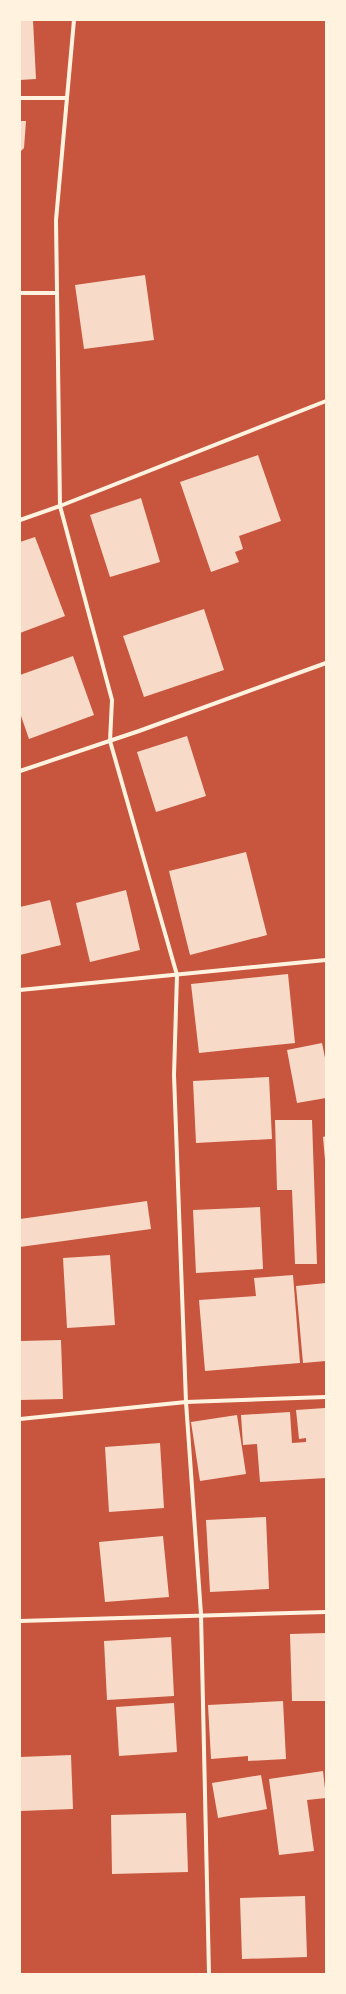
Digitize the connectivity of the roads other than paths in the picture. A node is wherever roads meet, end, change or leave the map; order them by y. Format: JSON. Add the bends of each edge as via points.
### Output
{"nodes":[{"id":1,"x":74,"y":20,"type":"edge"},
{"id":2,"x":20,"y":98,"type":"edge"},
{"id":3,"x":67,"y":98,"type":"junction"},
{"id":4,"x":20,"y":293,"type":"edge"},
{"id":5,"x":57,"y":293,"type":"junction"},
{"id":6,"x":326,"y":401,"type":"edge"},
{"id":7,"x":60,"y":506,"type":"junction"},
{"id":8,"x":20,"y":520,"type":"edge"},
{"id":9,"x":326,"y":663,"type":"edge"},
{"id":10,"x":110,"y":741,"type":"junction"},
{"id":11,"x":20,"y":771,"type":"edge"},
{"id":12,"x":326,"y":960,"type":"edge"},
{"id":13,"x":177,"y":975,"type":"junction"},
{"id":14,"x":20,"y":990,"type":"edge"},
{"id":15,"x":326,"y":1397,"type":"edge"},
{"id":16,"x":186,"y":1402,"type":"junction"},
{"id":17,"x":20,"y":1419,"type":"edge"},
{"id":18,"x":326,"y":1612,"type":"edge"},
{"id":19,"x":201,"y":1614,"type":"junction"},
{"id":20,"x":20,"y":1620,"type":"edge"},
{"id":21,"x":209,"y":1974,"type":"edge"}],
"edges":[{"from":1,"to":3,"type":"street"},
{"from":2,"to":3,"type":"street"},
{"from":3,"to":5,"type":"street","via":[[56,220]]},
{"from":4,"to":5,"type":"street"},
{"from":5,"to":7,"type":"street"},
{"from":6,"to":7,"type":"street"},
{"from":7,"to":8,"type":"street"},
{"from":7,"to":10,"type":"street","via":[[112,700]]},
{"from":9,"to":10,"type":"street"},
{"from":10,"to":11,"type":"street"},
{"from":10,"to":13,"type":"street"},
{"from":12,"to":13,"type":"street"},
{"from":13,"to":14,"type":"street"},
{"from":13,"to":16,"type":"street","via":[[174,1075]]},
{"from":15,"to":16,"type":"street"},
{"from":16,"to":17,"type":"street"},
{"from":16,"to":19,"type":"street"},
{"from":18,"to":19,"type":"street"},
{"from":19,"to":20,"type":"street"},
{"from":19,"to":21,"type":"street"}]}
